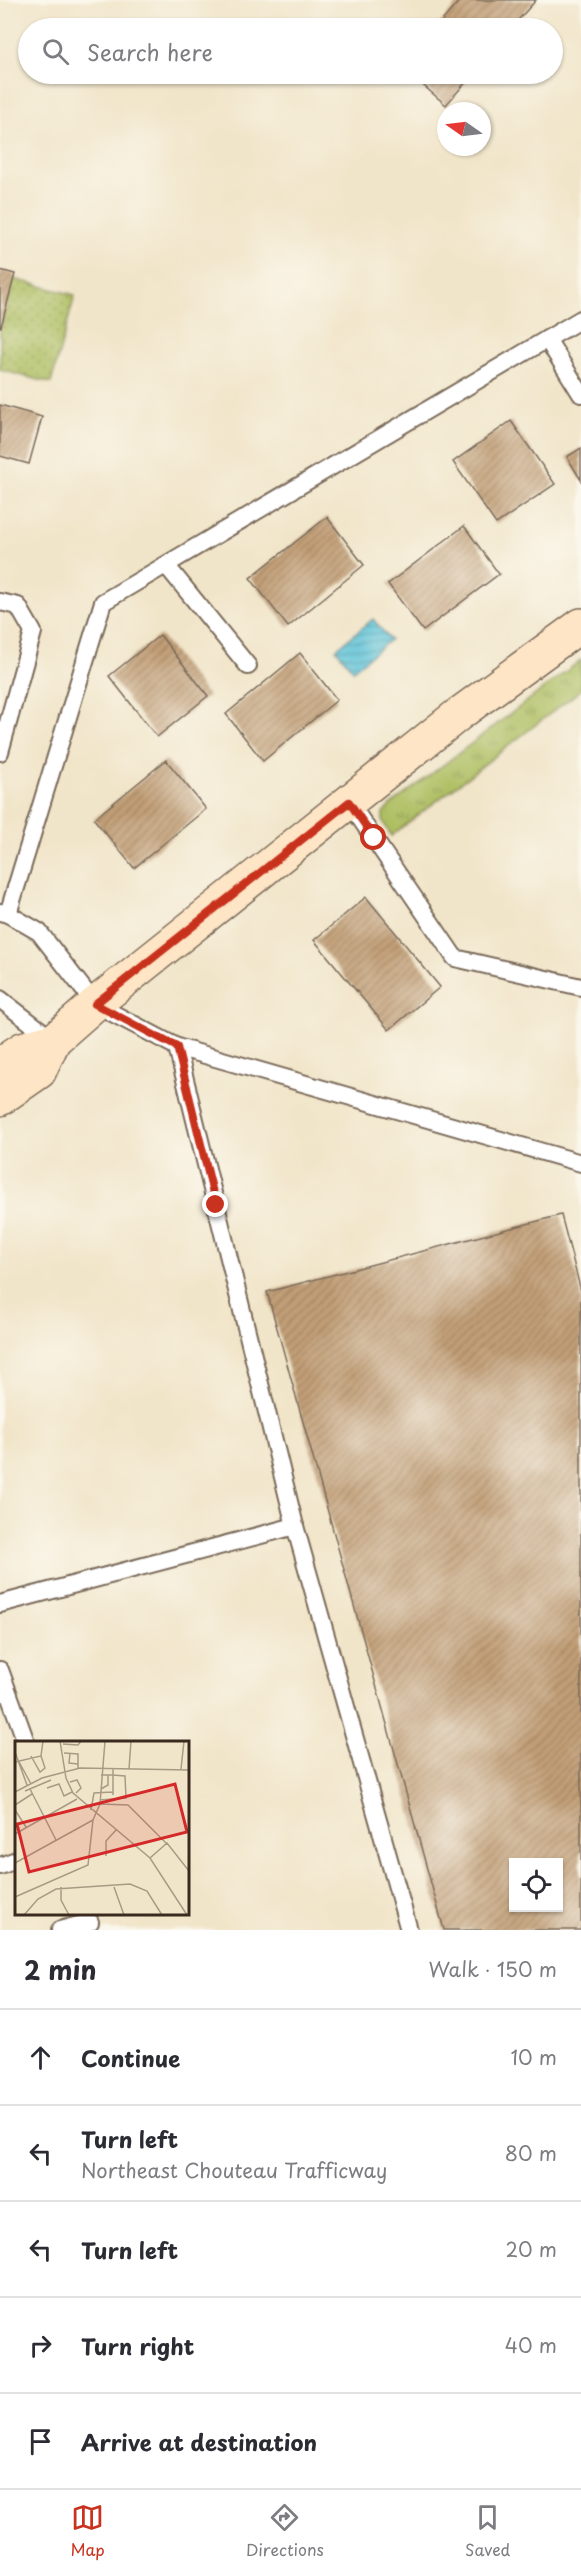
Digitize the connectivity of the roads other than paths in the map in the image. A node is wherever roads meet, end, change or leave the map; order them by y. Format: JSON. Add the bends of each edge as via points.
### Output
{"nodes":[{"id":1,"x":581,"y":319,"type":"edge"},
{"id":2,"x":547,"y":339,"type":"junction"},
{"id":3,"x":581,"y":394,"type":"edge"},
{"id":4,"x":166,"y":565,"type":"junction"},
{"id":5,"x":0,"y":602,"type":"edge"},
{"id":6,"x":581,"y":625,"type":"edge"},
{"id":7,"x":248,"y":666,"type":"dead end"},
{"id":8,"x":0,"y":752,"type":"edge"},
{"id":9,"x":349,"y":802,"type":"junction"},
{"id":10,"x":4,"y":913,"type":"edge"},
{"id":11,"x":581,"y":987,"type":"edge"},
{"id":12,"x":0,"y":999,"type":"edge"},
{"id":13,"x":95,"y":1004,"type":"junction"},
{"id":14,"x":54,"y":1041,"type":"junction"},
{"id":15,"x":177,"y":1047,"type":"junction"},
{"id":16,"x":0,"y":1064,"type":"edge"},
{"id":17,"x":0,"y":1099,"type":"edge"},
{"id":18,"x":581,"y":1163,"type":"edge"},
{"id":19,"x":295,"y":1526,"type":"junction"},
{"id":20,"x":0,"y":1604,"type":"edge"},
{"id":21,"x":0,"y":1670,"type":"edge"},
{"id":22,"x":25,"y":1741,"type":"edge"},
{"id":23,"x":15,"y":1860,"type":"edge"},
{"id":24,"x":0,"y":1866,"type":"edge"},
{"id":25,"x":90,"y":1922,"type":"edge"},
{"id":26,"x":60,"y":1930,"type":"edge"},
{"id":27,"x":409,"y":1930,"type":"edge"}],
"edges":[{"from":1,"to":2,"type":"lane"},
{"from":2,"to":3,"type":"lane"},
{"from":2,"to":4,"type":"lane"},
{"from":4,"to":7,"type":"lane"},
{"from":4,"to":10,"type":"lane","via":[[104,602]]},
{"from":5,"to":8,"type":"lane","via":[[18,606],[33,632]]},
{"from":6,"to":9,"type":"main road","via":[[459,714]]},
{"from":9,"to":11,"type":"lane","via":[[455,958]]},
{"from":9,"to":13,"type":"main road"},
{"from":10,"to":13,"type":"lane","via":[[39,932]]},
{"from":12,"to":14,"type":"lane"},
{"from":13,"to":14,"type":"main road"},
{"from":13,"to":15,"type":"lane"},
{"from":14,"to":16,"type":"main road","via":[[22,1049]]},
{"from":14,"to":17,"type":"main road","via":[[39,1072]]},
{"from":15,"to":18,"type":"lane"},
{"from":15,"to":19,"type":"lane"},
{"from":19,"to":20,"type":"lane"},
{"from":19,"to":27,"type":"lane"},
{"from":21,"to":22,"type":"lane"},
{"from":23,"to":24,"type":"lane"},
{"from":25,"to":26,"type":"lane"}]}
